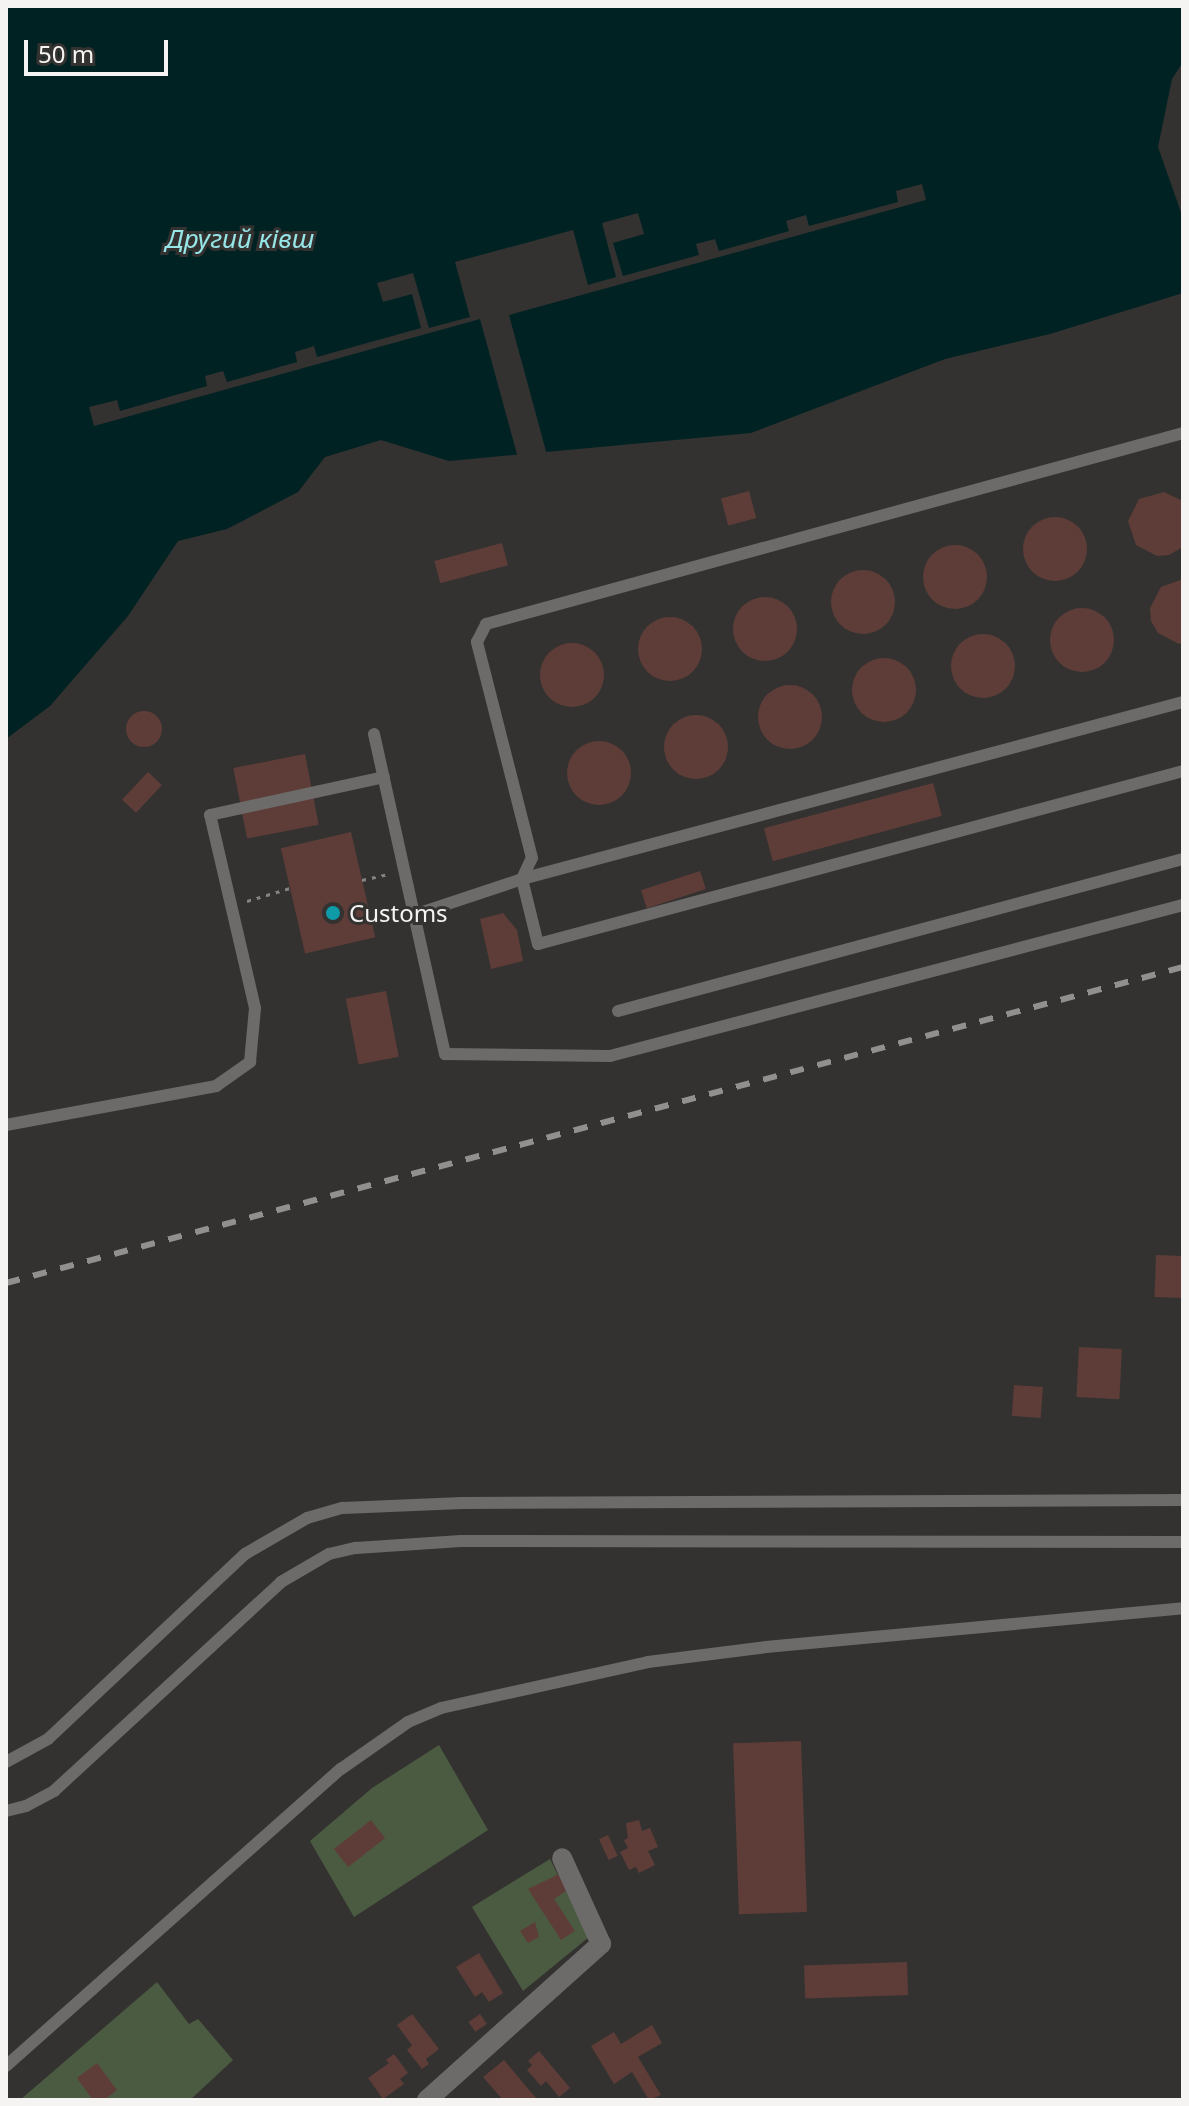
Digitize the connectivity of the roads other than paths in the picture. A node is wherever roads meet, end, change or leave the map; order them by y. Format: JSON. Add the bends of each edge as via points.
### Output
{"nodes":[{"id":1,"x":1183,"y":433,"type":"edge"},
{"id":2,"x":1183,"y":702,"type":"edge"},
{"id":3,"x":374,"y":734,"type":"dead end"},
{"id":4,"x":1183,"y":771,"type":"edge"},
{"id":5,"x":384,"y":777,"type":"junction"},
{"id":6,"x":1183,"y":859,"type":"edge"},
{"id":7,"x":522,"y":879,"type":"junction"},
{"id":8,"x":1183,"y":905,"type":"edge"},
{"id":9,"x":414,"y":915,"type":"junction"},
{"id":10,"x":618,"y":1011,"type":"dead end"},
{"id":11,"x":6,"y":1125,"type":"edge"},
{"id":12,"x":1183,"y":1500,"type":"edge"},
{"id":13,"x":1183,"y":1542,"type":"edge"},
{"id":14,"x":1183,"y":1608,"type":"edge"},
{"id":15,"x":6,"y":1762,"type":"edge"},
{"id":16,"x":6,"y":1811,"type":"edge"},
{"id":17,"x":562,"y":1858,"type":"dead end"},
{"id":18,"x":6,"y":2066,"type":"edge"},
{"id":19,"x":427,"y":2100,"type":"edge"}],
"edges":[{"from":1,"to":7,"type":"lane","via":[[486,624],[477,642],[532,858]]},
{"from":2,"to":7,"type":"lane"},
{"from":3,"to":5,"type":"lane"},
{"from":4,"to":7,"type":"lane","via":[[538,944]]},
{"from":5,"to":9,"type":"lane"},
{"from":5,"to":11,"type":"lane","via":[[210,815],[255,1008],[250,1062],[216,1086]]},
{"from":6,"to":10,"type":"lane"},
{"from":7,"to":9,"type":"lane"},
{"from":8,"to":9,"type":"lane","via":[[610,1056],[445,1054]]},
{"from":12,"to":15,"type":"lane","via":[[343,1508],[307,1518],[245,1554],[48,1739]]},
{"from":13,"to":16,"type":"lane","via":[[461,1541],[329,1554],[281,1582],[54,1791]]},
{"from":14,"to":18,"type":"lane","via":[[648,1662],[441,1708],[408,1722],[341,1769]]},
{"from":17,"to":19,"type":"street","via":[[601,1944]]}]}
